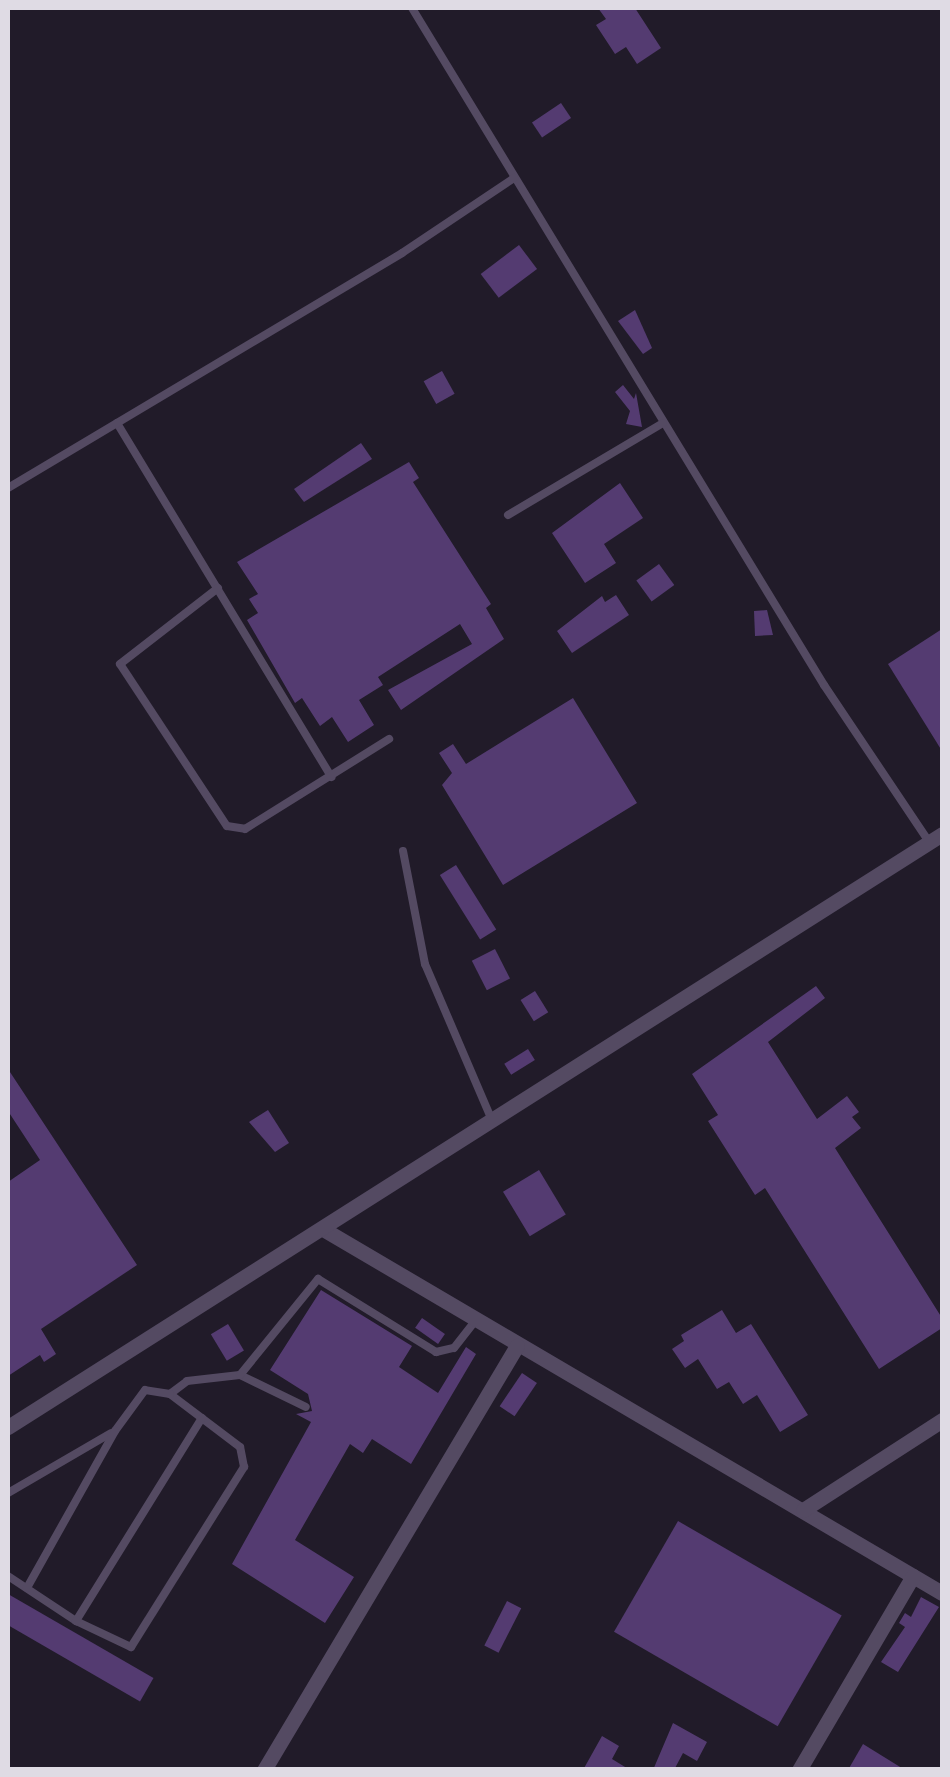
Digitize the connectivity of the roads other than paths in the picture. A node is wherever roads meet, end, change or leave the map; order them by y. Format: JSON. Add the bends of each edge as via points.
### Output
{"nodes":[{"id":1,"x":412,"y":8,"type":"edge"},
{"id":2,"x":514,"y":178,"type":"junction"},
{"id":3,"x":117,"y":423,"type":"junction"},
{"id":4,"x":663,"y":423,"type":"junction"},
{"id":5,"x":8,"y":488,"type":"edge"},
{"id":6,"x":508,"y":515,"type":"dead end"},
{"id":7,"x":218,"y":588,"type":"junction"},
{"id":8,"x":389,"y":740,"type":"dead end"},
{"id":9,"x":331,"y":777,"type":"junction"},
{"id":10,"x":936,"y":838,"type":"edge"},
{"id":11,"x":403,"y":851,"type":"dead end"},
{"id":12,"x":492,"y":1120,"type":"junction"},
{"id":13,"x":324,"y":1229,"type":"junction"},
{"id":14,"x":474,"y":1322,"type":"junction"},
{"id":15,"x":517,"y":1346,"type":"junction"},
{"id":16,"x":240,"y":1375,"type":"junction"},
{"id":17,"x":170,"y":1394,"type":"junction"},
{"id":18,"x":306,"y":1408,"type":"dead end"},
{"id":19,"x":202,"y":1418,"type":"junction"},
{"id":20,"x":942,"y":1420,"type":"edge"},
{"id":21,"x":9,"y":1424,"type":"edge"},
{"id":22,"x":115,"y":1430,"type":"junction"},
{"id":23,"x":8,"y":1493,"type":"edge"},
{"id":24,"x":803,"y":1510,"type":"junction"},
{"id":25,"x":8,"y":1576,"type":"edge"},
{"id":26,"x":913,"y":1576,"type":"junction"},
{"id":27,"x":27,"y":1588,"type":"junction"},
{"id":28,"x":942,"y":1592,"type":"edge"},
{"id":29,"x":76,"y":1621,"type":"junction"},
{"id":30,"x":264,"y":1770,"type":"edge"},
{"id":31,"x":799,"y":1770,"type":"edge"}],
"edges":[{"from":1,"to":2,"type":"lane"},
{"from":2,"to":3,"type":"lane"},
{"from":2,"to":4,"type":"lane"},
{"from":3,"to":5,"type":"lane"},
{"from":3,"to":7,"type":"lane"},
{"from":4,"to":6,"type":"lane"},
{"from":4,"to":10,"type":"lane"},
{"from":7,"to":9,"type":"lane"},
{"from":7,"to":9,"type":"lane","via":[[125,654],[122,675],[235,830]]},
{"from":8,"to":9,"type":"lane"},
{"from":10,"to":12,"type":"street"},
{"from":11,"to":12,"type":"lane","via":[[425,964]]},
{"from":12,"to":13,"type":"street"},
{"from":13,"to":14,"type":"street"},
{"from":13,"to":21,"type":"street"},
{"from":14,"to":15,"type":"street"},
{"from":14,"to":16,"type":"lane","via":[[454,1348],[436,1352],[318,1279]]},
{"from":15,"to":24,"type":"street"},
{"from":15,"to":30,"type":"street"},
{"from":16,"to":17,"type":"lane","via":[[187,1380]]},
{"from":16,"to":18,"type":"lane"},
{"from":17,"to":19,"type":"lane"},
{"from":17,"to":22,"type":"lane","via":[[145,1390]]},
{"from":19,"to":29,"type":"lane"},
{"from":19,"to":29,"type":"lane","via":[[240,1446],[244,1467],[138,1642],[122,1647]]},
{"from":20,"to":24,"type":"street"},
{"from":22,"to":23,"type":"lane"},
{"from":22,"to":27,"type":"lane"},
{"from":24,"to":26,"type":"street"},
{"from":25,"to":27,"type":"lane"},
{"from":26,"to":28,"type":"street"},
{"from":26,"to":31,"type":"street"},
{"from":27,"to":29,"type":"lane"}]}
